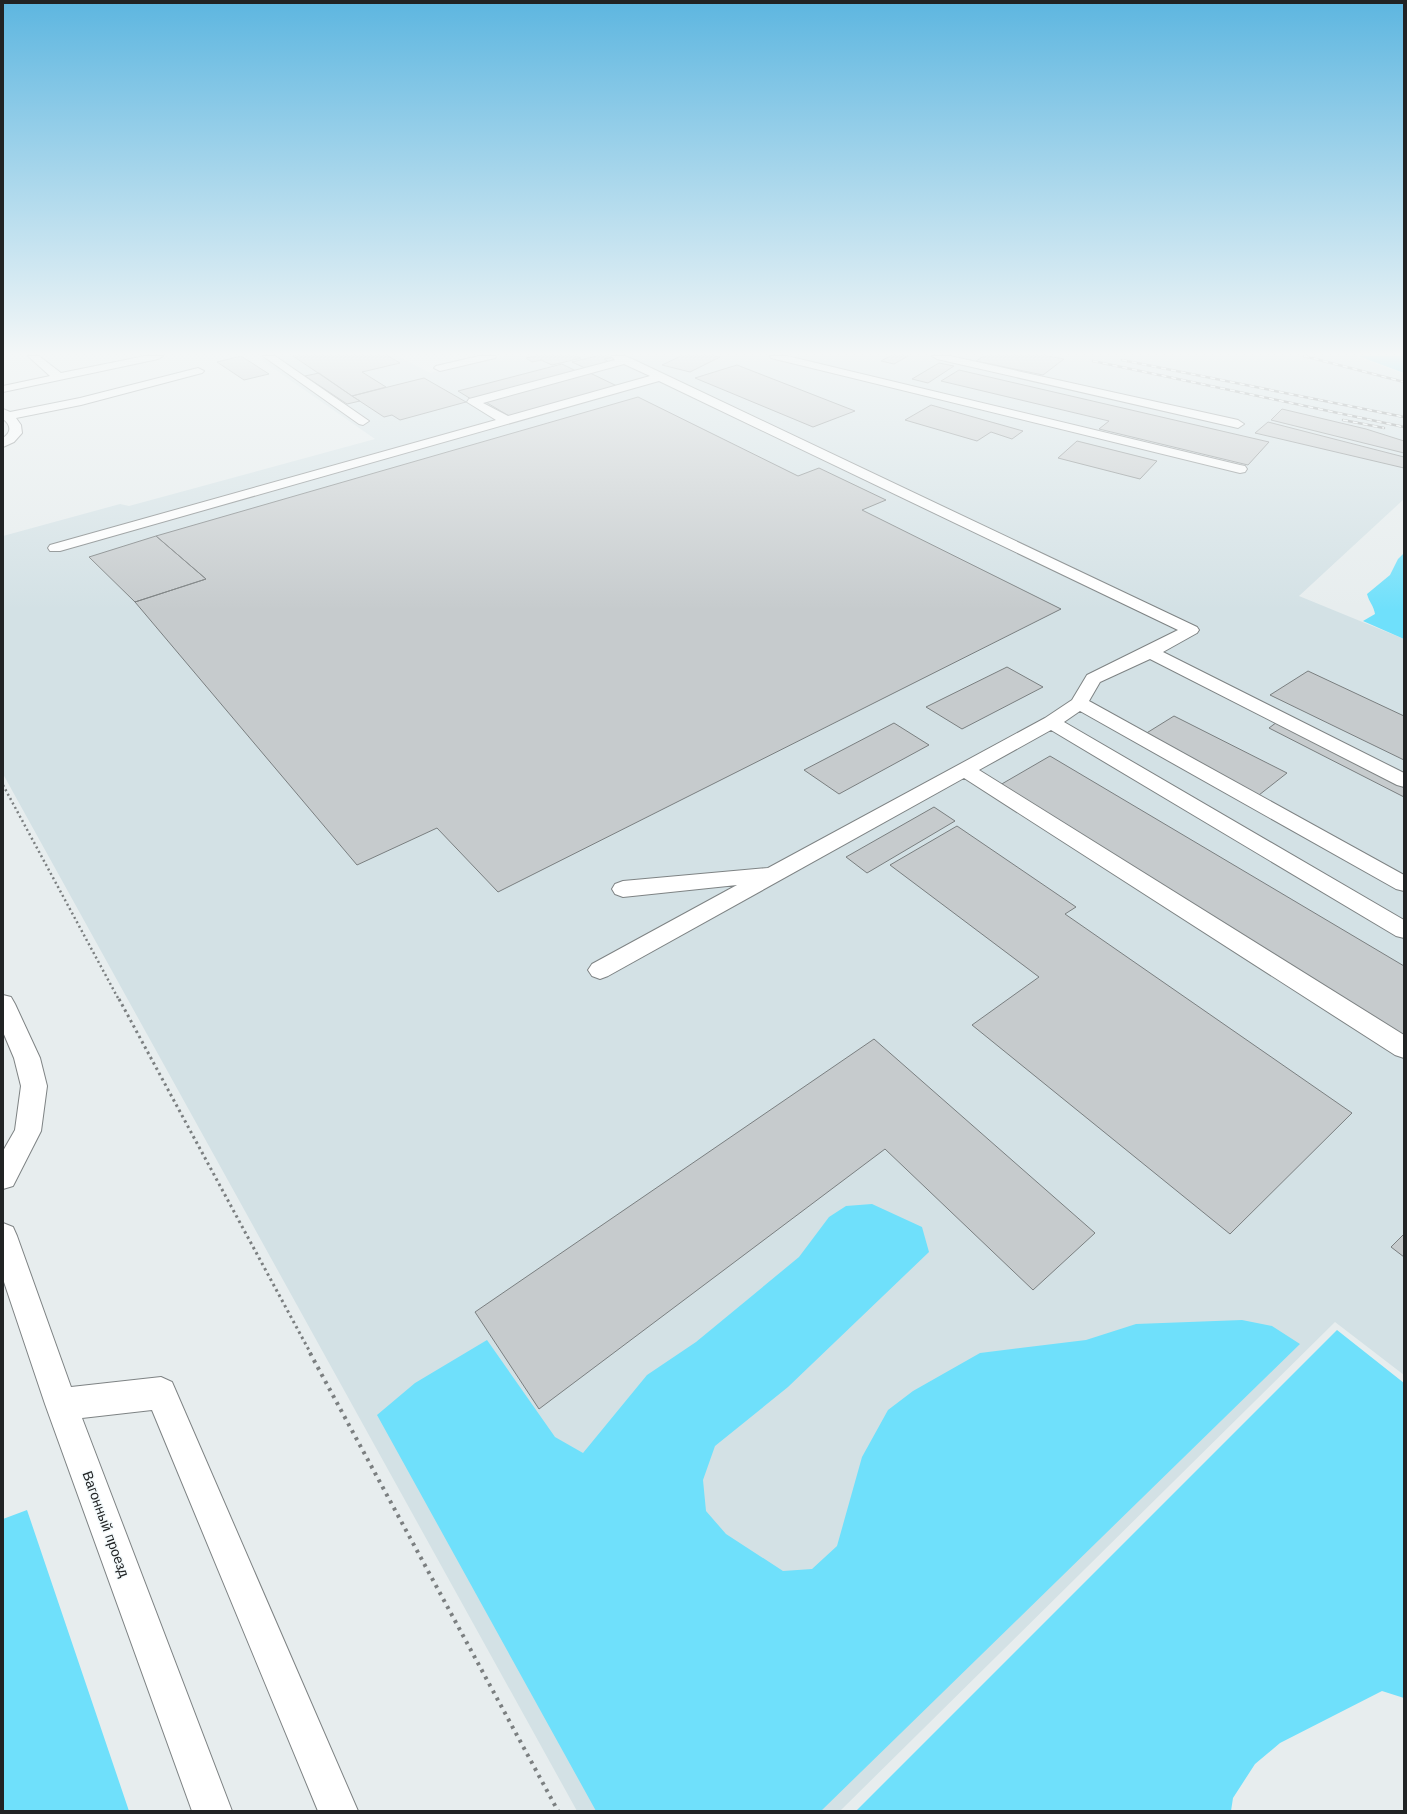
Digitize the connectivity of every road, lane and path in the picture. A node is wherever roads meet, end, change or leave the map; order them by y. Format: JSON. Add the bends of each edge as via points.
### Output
{"nodes":[{"id":1,"x":433,"y":441,"type":"edge"},
{"id":2,"x":794,"y":441,"type":"edge"},
{"id":3,"x":1123,"y":441,"type":"edge"},
{"id":4,"x":1240,"y":469,"type":"dead end"},
{"id":5,"x":55,"y":548,"type":"dead end"},
{"id":6,"x":1150,"y":652,"type":"junction"},
{"id":7,"x":1079,"y":703,"type":"junction"},
{"id":8,"x":1051,"y":722,"type":"junction"},
{"id":9,"x":964,"y":769,"type":"junction"},
{"id":10,"x":1404,"y":781,"type":"edge"},
{"id":11,"x":3,"y":785,"type":"edge"},
{"id":12,"x":774,"y":874,"type":"junction"},
{"id":13,"x":1404,"y":884,"type":"edge"},
{"id":14,"x":623,"y":890,"type":"dead end"},
{"id":15,"x":1404,"y":930,"type":"edge"},
{"id":16,"x":600,"y":970,"type":"dead end"},
{"id":17,"x":3,"y":1004,"type":"edge"},
{"id":18,"x":1404,"y":1048,"type":"edge"},
{"id":19,"x":3,"y":1177,"type":"edge"},
{"id":20,"x":3,"y":1236,"type":"edge"},
{"id":21,"x":61,"y":1404,"type":"junction"},
{"id":22,"x":212,"y":1811,"type":"edge"},
{"id":23,"x":338,"y":1811,"type":"edge"},
{"id":24,"x":558,"y":1811,"type":"edge"}],
"edges":[{"from":1,"to":5,"type":"street"},
{"from":2,"to":6,"type":"street","via":[[1191,630]]},
{"from":3,"to":4,"type":"street"},
{"from":6,"to":7,"type":"street","via":[[1093,679]]},
{"from":6,"to":10,"type":"street"},
{"from":7,"to":8,"type":"street"},
{"from":7,"to":13,"type":"street"},
{"from":8,"to":9,"type":"street"},
{"from":8,"to":15,"type":"street"},
{"from":9,"to":12,"type":"street"},
{"from":9,"to":18,"type":"street"},
{"from":11,"to":24,"type":"path"},
{"from":12,"to":14,"type":"street"},
{"from":12,"to":16,"type":"street"},
{"from":17,"to":19,"type":"street","via":[[27,1058],[34,1086],[28,1131]]},
{"from":20,"to":21,"type":"street","name":"Вагонный проезд"},
{"from":21,"to":22,"type":"street","name":"Вагонный проезд"},
{"from":21,"to":23,"type":"street","via":[[161,1393]]}]}
